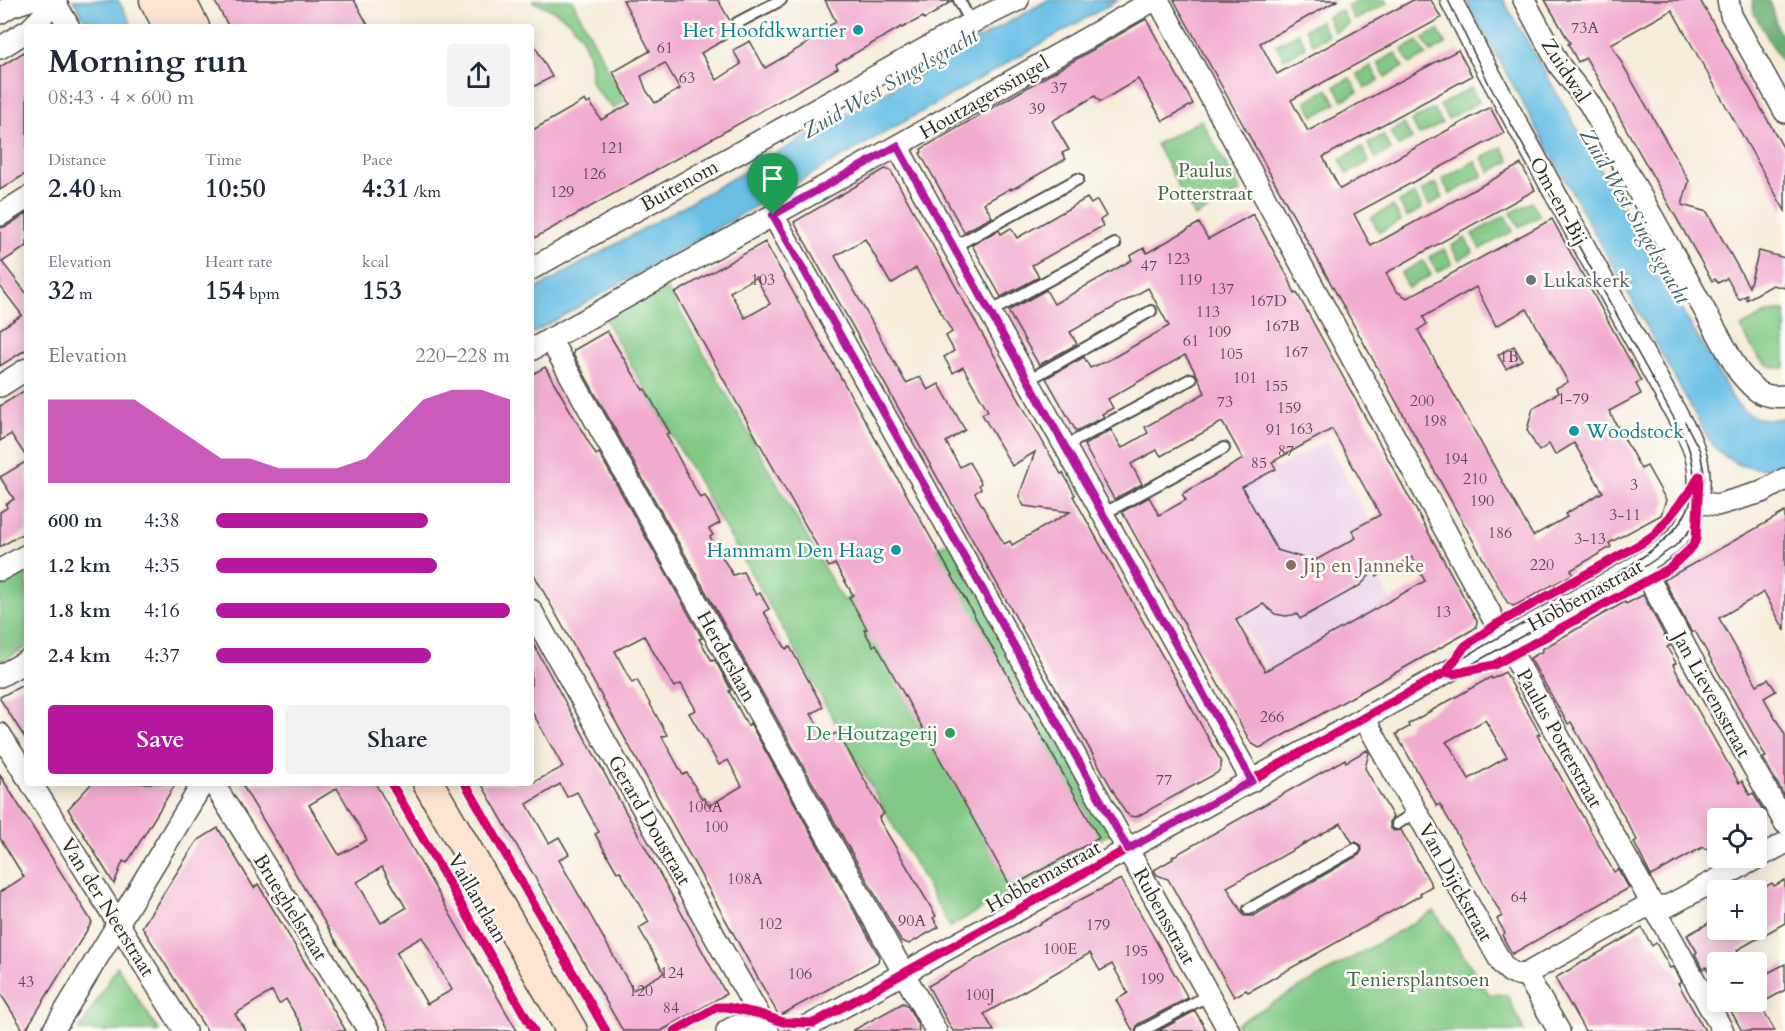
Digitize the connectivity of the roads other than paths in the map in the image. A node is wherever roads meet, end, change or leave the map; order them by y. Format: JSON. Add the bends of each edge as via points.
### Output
{"nodes":[{"id":1,"x":30,"y":0,"type":"edge"},
{"id":2,"x":52,"y":0,"type":"edge"},
{"id":3,"x":155,"y":0,"type":"edge"},
{"id":4,"x":180,"y":0,"type":"edge"},
{"id":5,"x":781,"y":0,"type":"edge"},
{"id":6,"x":959,"y":0,"type":"edge"},
{"id":7,"x":1018,"y":0,"type":"edge"},
{"id":8,"x":1156,"y":0,"type":"edge"},
{"id":9,"x":1451,"y":0,"type":"edge"},
{"id":10,"x":1524,"y":0,"type":"edge"},
{"id":11,"x":1728,"y":0,"type":"edge"},
{"id":12,"x":0,"y":13,"type":"edge"},
{"id":13,"x":737,"y":23,"type":"dead end"},
{"id":14,"x":971,"y":23,"type":"junction"},
{"id":15,"x":35,"y":24,"type":"edge"},
{"id":16,"x":67,"y":24,"type":"edge"},
{"id":17,"x":167,"y":24,"type":"edge"},
{"id":18,"x":192,"y":24,"type":"edge"},
{"id":19,"x":24,"y":33,"type":"edge"},
{"id":20,"x":0,"y":48,"type":"edge"},
{"id":21,"x":1785,"y":112,"type":"edge"},
{"id":22,"x":897,"y":146,"type":"junction"},
{"id":23,"x":1078,"y":179,"type":"dead end"},
{"id":24,"x":24,"y":200,"type":"edge"},
{"id":25,"x":0,"y":214,"type":"edge"},
{"id":26,"x":773,"y":215,"type":"junction"},
{"id":27,"x":1115,"y":244,"type":"dead end"},
{"id":28,"x":953,"y":247,"type":"junction"},
{"id":29,"x":534,"y":267,"type":"edge"},
{"id":30,"x":1151,"y":311,"type":"dead end"},
{"id":31,"x":990,"y":312,"type":"junction"},
{"id":32,"x":550,"y":339,"type":"junction"},
{"id":33,"x":534,"y":348,"type":"edge"},
{"id":34,"x":24,"y":371,"type":"edge"},
{"id":35,"x":1191,"y":379,"type":"dead end"},
{"id":36,"x":1028,"y":380,"type":"junction"},
{"id":37,"x":0,"y":386,"type":"edge"},
{"id":38,"x":1785,"y":396,"type":"edge"},
{"id":39,"x":1065,"y":446,"type":"junction"},
{"id":40,"x":1224,"y":448,"type":"dead end"},
{"id":41,"x":1785,"y":479,"type":"edge"},
{"id":42,"x":1697,"y":502,"type":"junction"},
{"id":43,"x":1103,"y":514,"type":"junction"},
{"id":44,"x":24,"y":557,"type":"edge"},
{"id":45,"x":1641,"y":564,"type":"junction"},
{"id":46,"x":0,"y":570,"type":"edge"},
{"id":47,"x":534,"y":615,"type":"edge"},
{"id":48,"x":1505,"y":639,"type":"junction"},
{"id":49,"x":24,"y":663,"type":"edge"},
{"id":50,"x":0,"y":676,"type":"edge"},
{"id":51,"x":1364,"y":718,"type":"junction"},
{"id":52,"x":0,"y":734,"type":"edge"},
{"id":53,"x":24,"y":772,"type":"edge"},
{"id":54,"x":1252,"y":781,"type":"junction"},
{"id":55,"x":33,"y":786,"type":"edge"},
{"id":56,"x":201,"y":786,"type":"edge"},
{"id":57,"x":215,"y":786,"type":"edge"},
{"id":58,"x":430,"y":786,"type":"edge"},
{"id":59,"x":1417,"y":811,"type":"junction"},
{"id":60,"x":1785,"y":823,"type":"edge"},
{"id":61,"x":1397,"y":824,"type":"dead end"},
{"id":62,"x":1785,"y":843,"type":"edge"},
{"id":63,"x":1128,"y":849,"type":"junction"},
{"id":64,"x":1355,"y":849,"type":"dead end"},
{"id":65,"x":1654,"y":906,"type":"junction"},
{"id":66,"x":1249,"y":909,"type":"dead end"},
{"id":67,"x":118,"y":922,"type":"junction"},
{"id":68,"x":904,"y":973,"type":"junction"},
{"id":69,"x":1526,"y":974,"type":"junction"},
{"id":70,"x":1209,"y":995,"type":"junction"},
{"id":71,"x":1226,"y":1026,"type":"edge"},
{"id":72,"x":53,"y":1031,"type":"edge"},
{"id":73,"x":185,"y":1031,"type":"edge"},
{"id":74,"x":369,"y":1031,"type":"edge"},
{"id":75,"x":572,"y":1031,"type":"edge"},
{"id":76,"x":727,"y":1031,"type":"edge"},
{"id":77,"x":756,"y":1031,"type":"edge"},
{"id":78,"x":768,"y":1031,"type":"edge"},
{"id":79,"x":795,"y":1031,"type":"edge"},
{"id":80,"x":936,"y":1031,"type":"edge"},
{"id":81,"x":1142,"y":1031,"type":"edge"},
{"id":82,"x":1559,"y":1031,"type":"edge"},
{"id":83,"x":1723,"y":1031,"type":"edge"}],
"edges":[{"from":1,"to":12,"type":"street"},
{"from":2,"to":15,"type":"street"},
{"from":2,"to":16,"type":"street"},
{"from":3,"to":17,"type":"main road"},
{"from":4,"to":18,"type":"main road"},
{"from":5,"to":13,"type":"lane"},
{"from":6,"to":14,"type":"lane"},
{"from":7,"to":14,"type":"street","name":"Buitenom"},
{"from":8,"to":22,"type":"street","name":"Houtzagerssingel"},
{"from":8,"to":48,"type":"street","name":"Paulus Potterstraat"},
{"from":9,"to":42,"type":"street","name":"Om-en-Bij","via":[[1688,435],[1698,461]]},
{"from":10,"to":38,"type":"street","name":"Zuidwal","via":[[1559,65],[1589,103],[1739,372],[1762,395]]},
{"from":11,"to":21,"type":"street","via":[[1731,15]]},
{"from":14,"to":29,"type":"street","name":"Buitenom"},
{"from":19,"to":20,"type":"street"},
{"from":22,"to":26,"type":"street","name":"Houtzagerssingel"},
{"from":22,"to":28,"type":"street"},
{"from":23,"to":28,"type":"lane"},
{"from":24,"to":25,"type":"street"},
{"from":26,"to":32,"type":"street","name":"Houtzagerssingel"},
{"from":26,"to":63,"type":"street","name":"Rubensstraat"},
{"from":27,"to":31,"type":"lane"},
{"from":28,"to":31,"type":"street"},
{"from":30,"to":36,"type":"lane"},
{"from":31,"to":36,"type":"street"},
{"from":32,"to":33,"type":"street","name":"Houtzagerssingel"},
{"from":32,"to":68,"type":"street","name":"Herderslaan"},
{"from":34,"to":37,"type":"street"},
{"from":35,"to":39,"type":"lane"},
{"from":36,"to":39,"type":"street"},
{"from":39,"to":43,"type":"street"},
{"from":40,"to":43,"type":"lane"},
{"from":41,"to":42,"type":"street","via":[[1761,492],[1717,505]]},
{"from":42,"to":45,"type":"street","name":"Hobbemastraat","via":[[1690,519],[1669,545]]},
{"from":43,"to":54,"type":"street"},
{"from":44,"to":46,"type":"street"},
{"from":45,"to":48,"type":"street","name":"Hobbemastraat"},
{"from":45,"to":60,"type":"street","name":"Jan Lievensstraat"},
{"from":47,"to":78,"type":"street","name":"Gerard Doustraat"},
{"from":48,"to":51,"type":"street","name":"Hobbemastraat"},
{"from":48,"to":65,"type":"street","name":"Paulus Potterstraat"},
{"from":49,"to":50,"type":"street"},
{"from":51,"to":54,"type":"street","name":"Hobbemastraat"},
{"from":51,"to":59,"type":"street","name":"Van Dijckstraat"},
{"from":52,"to":53,"type":"street"},
{"from":54,"to":63,"type":"street","name":"Hobbemastraat"},
{"from":55,"to":67,"type":"street","name":"Van der Neerstraat"},
{"from":56,"to":67,"type":"street"},
{"from":57,"to":74,"type":"street","name":"Brueghelstraat"},
{"from":58,"to":75,"type":"main road","name":"Vaillantlaan"},
{"from":59,"to":61,"type":"lane"},
{"from":59,"to":69,"type":"street","name":"Van Dijckstraat","via":[[1502,964],[1516,976]]},
{"from":62,"to":65,"type":"street","via":[[1668,906]]},
{"from":63,"to":68,"type":"street","name":"Hobbemastraat"},
{"from":63,"to":70,"type":"street","name":"Rubensstraat"},
{"from":64,"to":66,"type":"lane"},
{"from":65,"to":69,"type":"street","via":[[1641,909]]},
{"from":65,"to":83,"type":"street","name":"Paulus Potterstraat"},
{"from":67,"to":72,"type":"street"},
{"from":67,"to":73,"type":"street","name":"Van der Neerstraat"},
{"from":68,"to":79,"type":"street","name":"Hobbemastraat"},
{"from":68,"to":80,"type":"street","name":"Herderslaan"},
{"from":69,"to":82,"type":"street"},
{"from":70,"to":71,"type":"street","name":"Rubensstraat"},
{"from":70,"to":81,"type":"lane"},
{"from":76,"to":77,"type":"street","via":[[736,1026]]}]}
